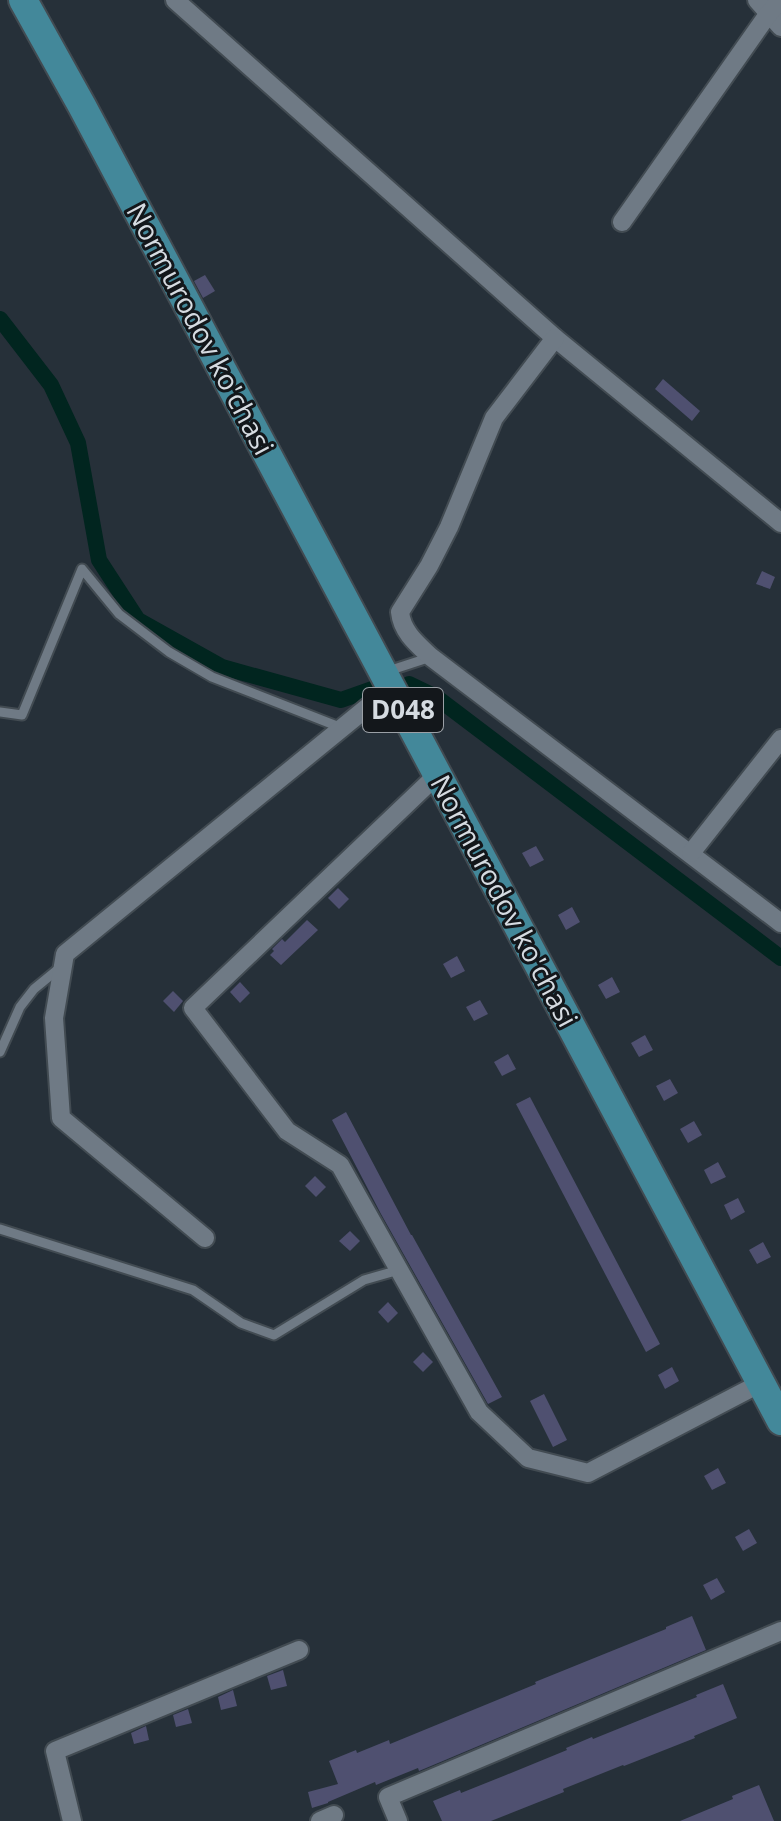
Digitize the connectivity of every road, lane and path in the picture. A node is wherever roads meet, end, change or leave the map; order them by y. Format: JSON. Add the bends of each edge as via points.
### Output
{"nodes":[{"id":1,"x":23,"y":0,"type":"edge"},
{"id":2,"x":175,"y":0,"type":"edge"},
{"id":3,"x":772,"y":10,"type":"edge"},
{"id":4,"x":622,"y":222,"type":"dead end"},
{"id":5,"x":555,"y":338,"type":"junction"},
{"id":6,"x":781,"y":523,"type":"edge"},
{"id":7,"x":431,"y":657,"type":"junction"},
{"id":8,"x":387,"y":680,"type":"junction"},
{"id":9,"x":0,"y":712,"type":"edge"},
{"id":10,"x":342,"y":728,"type":"junction"},
{"id":11,"x":781,"y":739,"type":"edge"},
{"id":12,"x":437,"y":775,"type":"junction"},
{"id":13,"x":691,"y":853,"type":"junction"},
{"id":14,"x":781,"y":923,"type":"edge"},
{"id":15,"x":63,"y":965,"type":"junction"},
{"id":16,"x":0,"y":1052,"type":"edge"},
{"id":17,"x":0,"y":1229,"type":"edge"},
{"id":18,"x":205,"y":1238,"type":"dead end"},
{"id":19,"x":399,"y":1270,"type":"junction"},
{"id":20,"x":761,"y":1383,"type":"junction"},
{"id":21,"x":781,"y":1421,"type":"edge"},
{"id":22,"x":781,"y":1631,"type":"edge"},
{"id":23,"x":299,"y":1650,"type":"dead end"},
{"id":24,"x":72,"y":1821,"type":"edge"},
{"id":25,"x":398,"y":1821,"type":"edge"}],
"edges":[{"from":1,"to":8,"type":"main road","name":"Normurodov ko'chasi","number":"D048"},
{"from":2,"to":5,"type":"street"},
{"from":3,"to":4,"type":"street"},
{"from":5,"to":6,"type":"street"},
{"from":5,"to":7,"type":"street","via":[[494,418],[449,527],[400,612],[409,636]]},
{"from":7,"to":8,"type":"lane"},
{"from":7,"to":13,"type":"street"},
{"from":8,"to":10,"type":"street"},
{"from":8,"to":12,"type":"main road","name":"Normurodov ko'chasi","number":"D048"},
{"from":9,"to":10,"type":"lane","via":[[22,715],[82,569],[119,614],[169,652],[212,677]]},
{"from":10,"to":15,"type":"street","via":[[65,954]]},
{"from":11,"to":13,"type":"street"},
{"from":12,"to":19,"type":"street","via":[[193,1008],[287,1131],[340,1165]]},
{"from":12,"to":20,"type":"main road","name":"Normurodov ko'chasi","number":"D048"},
{"from":13,"to":14,"type":"street"},
{"from":15,"to":16,"type":"lane","via":[[20,1007]]},
{"from":15,"to":18,"type":"street","via":[[54,1018],[61,1118]]},
{"from":17,"to":19,"type":"lane","via":[[193,1290],[241,1323],[274,1335],[364,1280]]},
{"from":19,"to":20,"type":"street","via":[[479,1412],[528,1458],[588,1473]]},
{"from":20,"to":21,"type":"main road","name":"Normurodov ko'chasi","number":"D048"},
{"from":22,"to":25,"type":"street","via":[[388,1797]]},
{"from":23,"to":24,"type":"street","via":[[55,1751]]}]}
